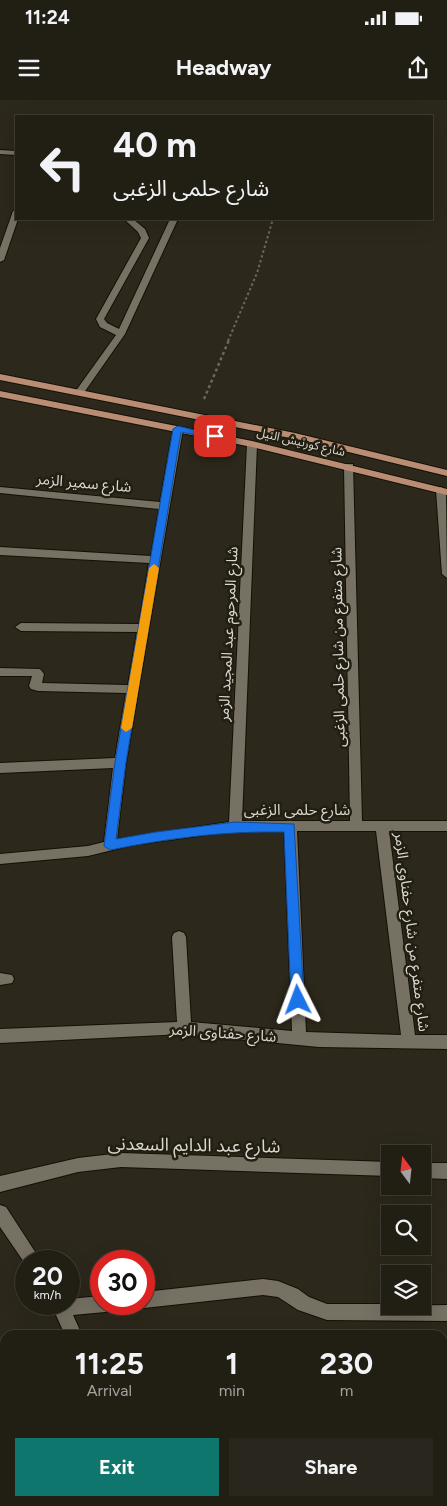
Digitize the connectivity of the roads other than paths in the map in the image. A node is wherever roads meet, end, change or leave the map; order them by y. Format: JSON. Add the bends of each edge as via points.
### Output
{"nodes":[{"id":1,"x":0,"y":152,"type":"edge"},
{"id":2,"x":15,"y":153,"type":"edge"},
{"id":3,"x":15,"y":216,"type":"edge"},
{"id":4,"x":129,"y":220,"type":"edge"},
{"id":5,"x":174,"y":220,"type":"edge"},
{"id":6,"x":0,"y":260,"type":"edge"},
{"id":7,"x":121,"y":334,"type":"junction"},
{"id":8,"x":0,"y":377,"type":"edge"},
{"id":9,"x":80,"y":392,"type":"junction"},
{"id":10,"x":0,"y":394,"type":"edge"},
{"id":11,"x":178,"y":429,"type":"junction"},
{"id":12,"x":252,"y":444,"type":"junction"},
{"id":13,"x":349,"y":466,"type":"junction"},
{"id":14,"x":447,"y":474,"type":"edge"},
{"id":15,"x":0,"y":490,"type":"edge"},
{"id":16,"x":444,"y":491,"type":"edge"},
{"id":17,"x":165,"y":506,"type":"junction"},
{"id":18,"x":0,"y":551,"type":"edge"},
{"id":19,"x":156,"y":560,"type":"junction"},
{"id":20,"x":447,"y":574,"type":"edge"},
{"id":21,"x":21,"y":627,"type":"dead end"},
{"id":22,"x":144,"y":628,"type":"junction"},
{"id":23,"x":0,"y":672,"type":"edge"},
{"id":24,"x":133,"y":689,"type":"junction"},
{"id":25,"x":120,"y":762,"type":"junction"},
{"id":26,"x":0,"y":768,"type":"edge"},
{"id":27,"x":235,"y":826,"type":"junction"},
{"id":28,"x":447,"y":826,"type":"edge"},
{"id":29,"x":290,"y":827,"type":"junction"},
{"id":30,"x":356,"y":827,"type":"junction"},
{"id":31,"x":382,"y":827,"type":"junction"},
{"id":32,"x":110,"y":846,"type":"junction"},
{"id":33,"x":0,"y":859,"type":"edge"},
{"id":34,"x":179,"y":937,"type":"dead end"},
{"id":35,"x":184,"y":1028,"type":"junction"},
{"id":36,"x":0,"y":1036,"type":"edge"},
{"id":37,"x":299,"y":1038,"type":"junction"},
{"id":38,"x":409,"y":1042,"type":"junction"},
{"id":39,"x":447,"y":1042,"type":"edge"},
{"id":40,"x":381,"y":1169,"type":"edge"},
{"id":41,"x":431,"y":1170,"type":"edge"},
{"id":42,"x":447,"y":1171,"type":"edge"},
{"id":43,"x":0,"y":1184,"type":"edge"},
{"id":44,"x":0,"y":1213,"type":"edge"},
{"id":45,"x":25,"y":1250,"type":"edge"},
{"id":46,"x":155,"y":1299,"type":"edge"},
{"id":47,"x":447,"y":1313,"type":"edge"},
{"id":48,"x":64,"y":1315,"type":"edge"},
{"id":49,"x":72,"y":1330,"type":"edge"}],
"edges":[{"from":1,"to":2,"type":"street"},
{"from":3,"to":6,"type":"street"},
{"from":4,"to":7,"type":"street","via":[[145,238],[100,319],[103,325]]},
{"from":5,"to":7,"type":"street"},
{"from":7,"to":9,"type":"street"},
{"from":8,"to":9,"type":"main road","name":"شارع كورنيش النيل"},
{"from":9,"to":14,"type":"main road","name":"شارع كورنيش النيل","via":[[295,436]]},
{"from":10,"to":11,"type":"main road","name":"شارع كورنيش النيل"},
{"from":11,"to":12,"type":"main road","name":"شارع كورنيش النيل"},
{"from":11,"to":17,"type":"street"},
{"from":12,"to":13,"type":"main road","name":"شارع كورنيش النيل"},
{"from":12,"to":27,"type":"street","name":"شارع المرحوم عبد المجيد الزمر"},
{"from":13,"to":16,"type":"main road","name":"شارع كورنيش النيل"},
{"from":13,"to":30,"type":"street","name":"شارع متفرع من شارع حلمى الزغبى"},
{"from":15,"to":17,"type":"street","name":"شارع سمير الزمر"},
{"from":16,"to":20,"type":"street"},
{"from":17,"to":19,"type":"street"},
{"from":18,"to":19,"type":"street"},
{"from":19,"to":22,"type":"street"},
{"from":21,"to":22,"type":"street"},
{"from":22,"to":24,"type":"street"},
{"from":23,"to":24,"type":"street","via":[[36,672],[35,686],[38,687]]},
{"from":24,"to":25,"type":"street"},
{"from":25,"to":26,"type":"street"},
{"from":25,"to":32,"type":"street"},
{"from":27,"to":29,"type":"street","name":"شارع حلمى الزغبى"},
{"from":27,"to":32,"type":"street","name":"شارع حلمى الزغبى","via":[[156,836]]},
{"from":28,"to":31,"type":"street","name":"شارع حلمى الزغبى"},
{"from":29,"to":30,"type":"street","name":"شارع حلمى الزغبى"},
{"from":29,"to":37,"type":"street"},
{"from":30,"to":31,"type":"street","name":"شارع حلمى الزغبى"},
{"from":31,"to":38,"type":"street","name":"شارع متفرع من شارع حفناوى الزمر"},
{"from":32,"to":33,"type":"street","name":"شارع حلمى الزغبى"},
{"from":34,"to":35,"type":"street"},
{"from":35,"to":36,"type":"street","name":"شارع حفناوى الزمر"},
{"from":35,"to":37,"type":"street","name":"شارع حفناوى الزمر"},
{"from":37,"to":38,"type":"street","name":"شارع حفناوى الزمر"},
{"from":38,"to":39,"type":"street","name":"شارع حفناوى الزمر"},
{"from":40,"to":43,"type":"street","name":"شارع عبد الدايم السعدنى","via":[[121,1160],[78,1165]]},
{"from":41,"to":42,"type":"street"},
{"from":44,"to":45,"type":"street"},
{"from":46,"to":47,"type":"street","via":[[263,1288],[278,1289],[304,1304],[327,1312]]},
{"from":48,"to":49,"type":"street"}]}
